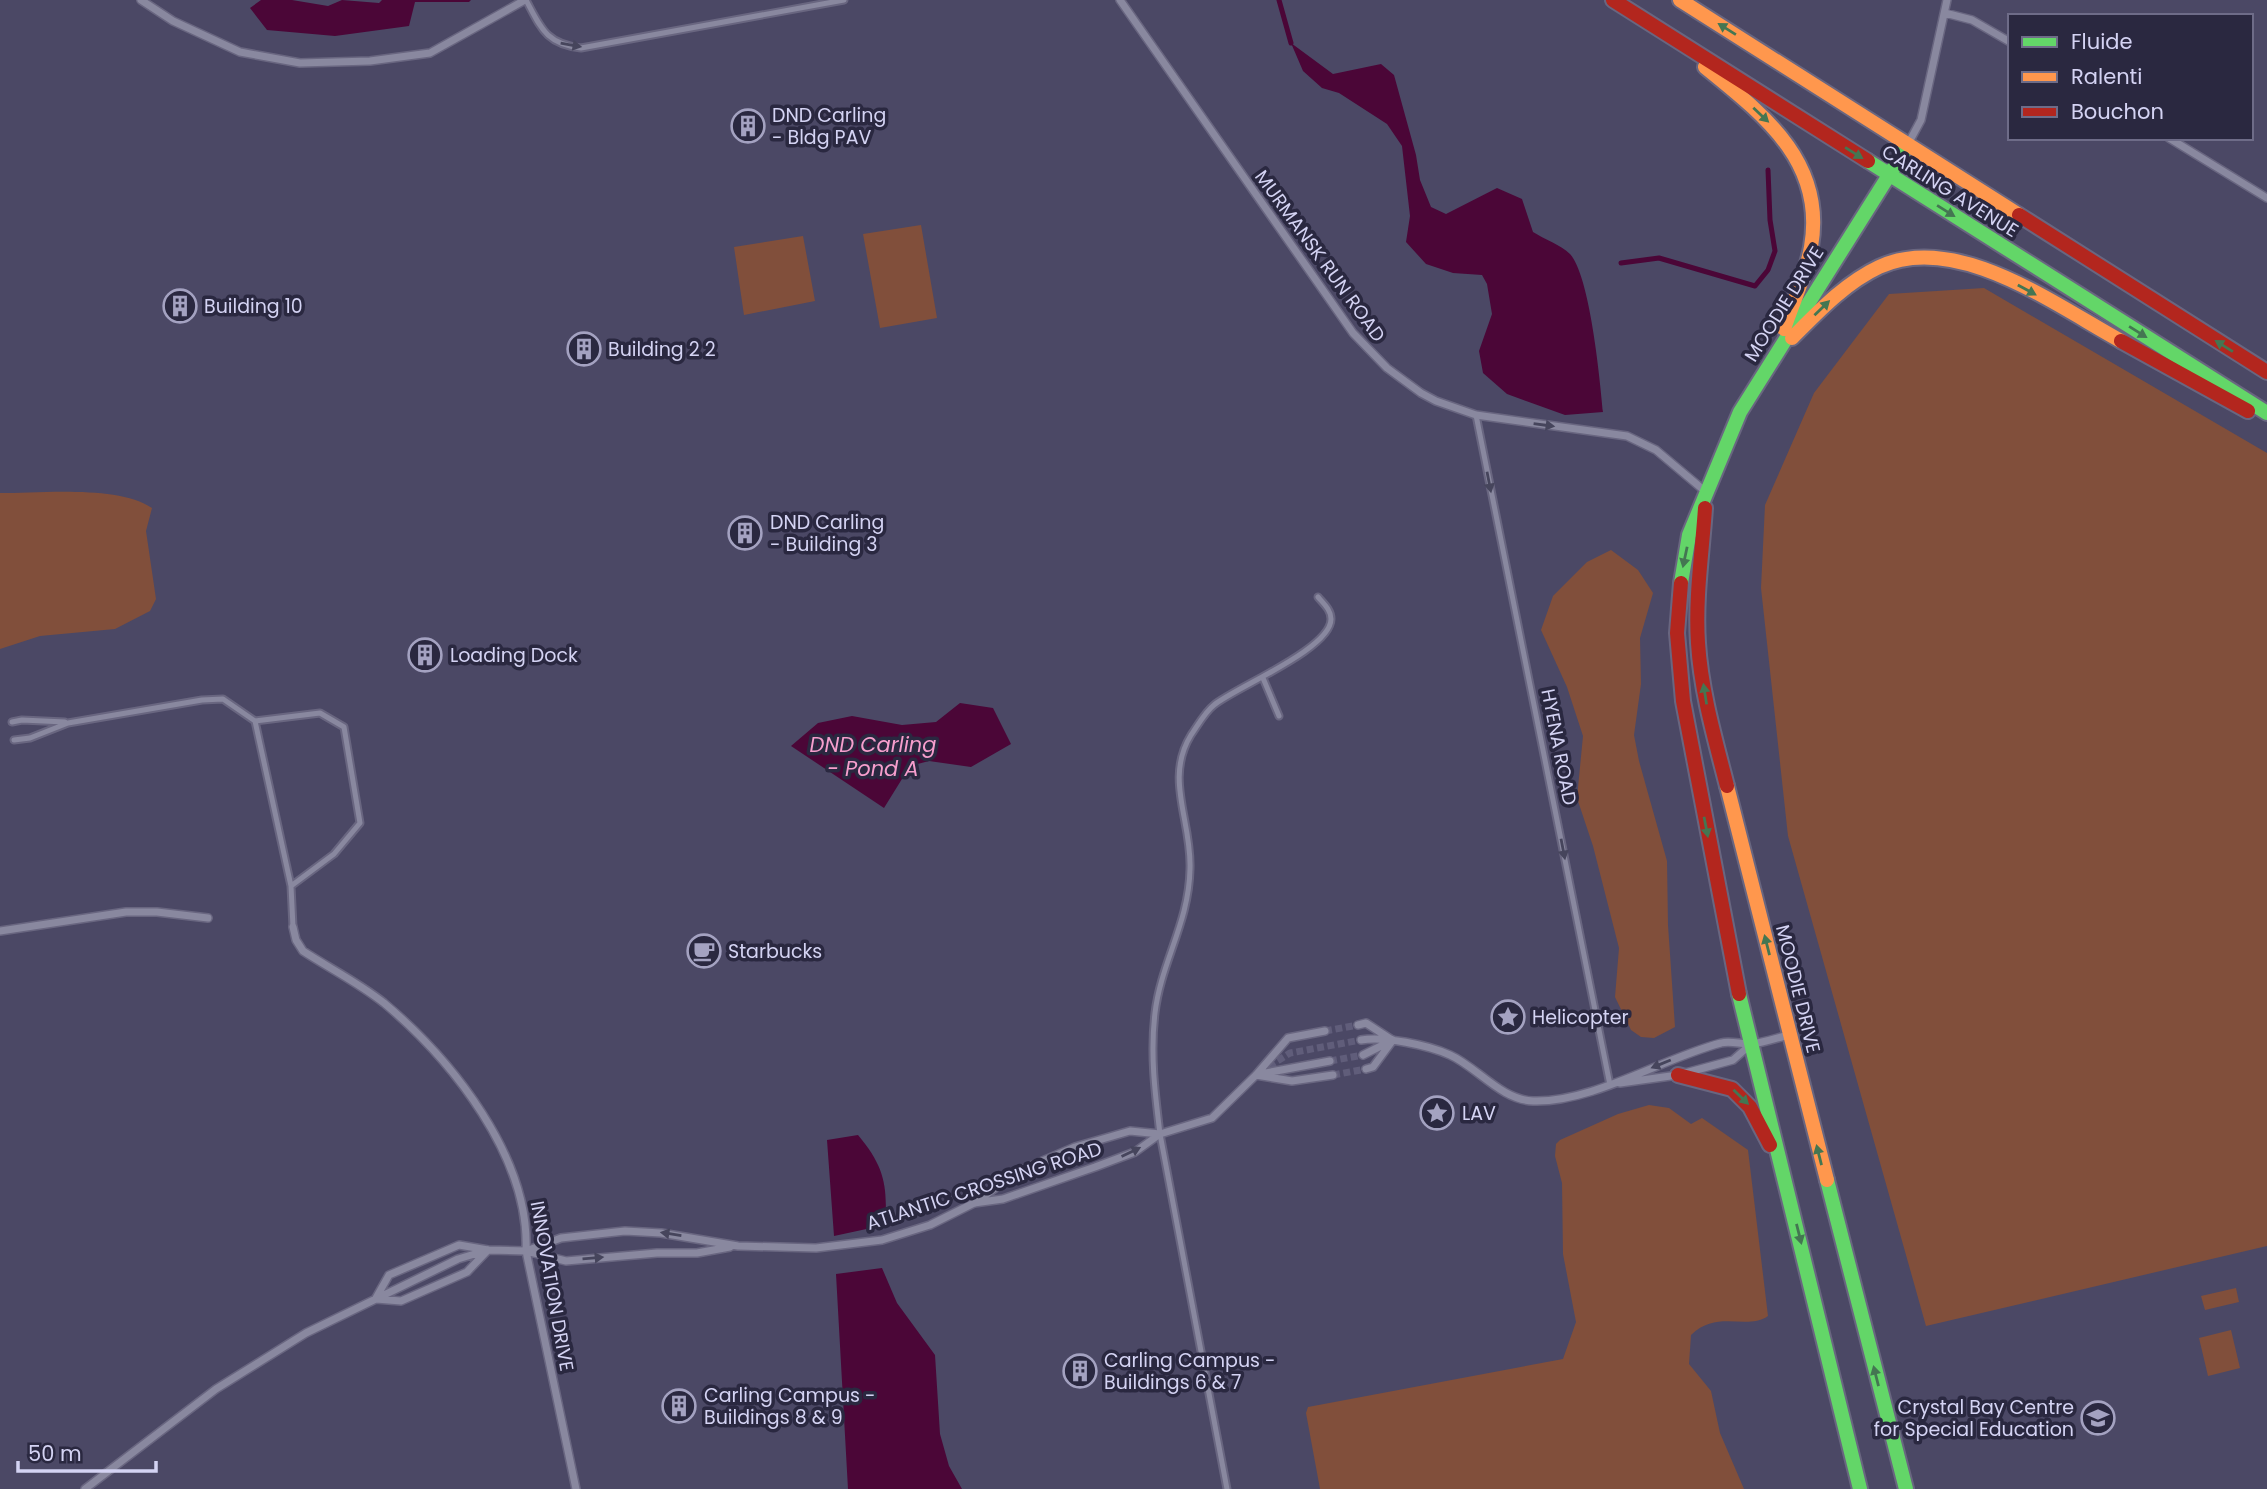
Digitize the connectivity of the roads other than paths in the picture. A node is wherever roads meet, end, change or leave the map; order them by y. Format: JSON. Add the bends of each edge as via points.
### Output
{"nodes":[{"id":1,"x":141,"y":0,"type":"edge"},
{"id":2,"x":526,"y":0,"type":"edge"},
{"id":3,"x":844,"y":0,"type":"edge"},
{"id":4,"x":1120,"y":0,"type":"edge"},
{"id":5,"x":1613,"y":0,"type":"edge"},
{"id":6,"x":1681,"y":0,"type":"edge"},
{"id":7,"x":1947,"y":0,"type":"edge"},
{"id":8,"x":1945,"y":13,"type":"junction"},
{"id":9,"x":1652,"y":24,"type":"junction"},
{"id":10,"x":2008,"y":41,"type":"edge"},
{"id":11,"x":2172,"y":140,"type":"edge"},
{"id":12,"x":1908,"y":145,"type":"junction"},
{"id":13,"x":1888,"y":175,"type":"junction"},
{"id":14,"x":2267,"y":198,"type":"edge"},
{"id":15,"x":1773,"y":356,"type":"junction"},
{"id":16,"x":2267,"y":372,"type":"edge"},
{"id":17,"x":2267,"y":413,"type":"edge"},
{"id":18,"x":1476,"y":415,"type":"junction"},
{"id":19,"x":2267,"y":421,"type":"edge"},
{"id":20,"x":1706,"y":492,"type":"junction"},
{"id":21,"x":1318,"y":597,"type":"dead end"},
{"id":22,"x":1263,"y":678,"type":"junction"},
{"id":23,"x":1279,"y":716,"type":"dead end"},
{"id":24,"x":255,"y":721,"type":"junction"},
{"id":25,"x":12,"y":722,"type":"dead end"},
{"id":26,"x":68,"y":723,"type":"junction"},
{"id":27,"x":14,"y":740,"type":"dead end"},
{"id":28,"x":291,"y":886,"type":"junction"},
{"id":29,"x":208,"y":918,"type":"dead end"},
{"id":30,"x":293,"y":927,"type":"joint"},
{"id":31,"x":0,"y":931,"type":"edge"},
{"id":32,"x":1358,"y":1025,"type":"tunnel mouth"},
{"id":33,"x":1325,"y":1031,"type":"tunnel mouth"},
{"id":34,"x":1789,"y":1035,"type":"junction"},
{"id":35,"x":1361,"y":1040,"type":"tunnel mouth"},
{"id":36,"x":1393,"y":1040,"type":"junction"},
{"id":37,"x":1750,"y":1044,"type":"junction"},
{"id":38,"x":1363,"y":1055,"type":"tunnel mouth"},
{"id":39,"x":1330,"y":1061,"type":"tunnel mouth"},
{"id":40,"x":1366,"y":1069,"type":"tunnel mouth"},
{"id":41,"x":1256,"y":1075,"type":"junction"},
{"id":42,"x":1333,"y":1075,"type":"tunnel mouth"},
{"id":43,"x":1678,"y":1076,"type":"junction"},
{"id":44,"x":1610,"y":1085,"type":"junction"},
{"id":45,"x":1160,"y":1134,"type":"junction"},
{"id":46,"x":1782,"y":1168,"type":"junction"},
{"id":47,"x":974,"y":1203,"type":"junction"},
{"id":48,"x":738,"y":1246,"type":"junction"},
{"id":49,"x":488,"y":1250,"type":"junction"},
{"id":50,"x":526,"y":1251,"type":"junction"},
{"id":51,"x":376,"y":1299,"type":"junction"},
{"id":52,"x":1852,"y":1455,"type":"junction"},
{"id":53,"x":85,"y":1489,"type":"edge"},
{"id":54,"x":576,"y":1489,"type":"edge"},
{"id":55,"x":1227,"y":1489,"type":"edge"},
{"id":56,"x":1860,"y":1489,"type":"edge"},
{"id":57,"x":1869,"y":1489,"type":"edge"},
{"id":58,"x":1906,"y":1489,"type":"edge"}],
"edges":[{"from":1,"to":2,"type":"street","via":[[173,22],[240,52],[300,63],[430,53]]},
{"from":2,"to":3,"type":"lane","one_way":true,"via":[[544,33],[581,48]]},
{"from":4,"to":18,"type":"street","name":"MURMANSK RUN ROAD","via":[[1360,342],[1421,393]]},
{"from":5,"to":9,"type":"main road","name":"CARLING AVENUE"},
{"from":12,"to":6,"type":"main road","name":"CARLING AVENUE","one_way":true},
{"from":7,"to":8,"type":"street"},
{"from":8,"to":10,"type":"street","via":[[1972,20]]},
{"from":8,"to":12,"type":"street","via":[[1922,120]]},
{"from":9,"to":13,"type":"main road","name":"CARLING AVENUE","one_way":true},
{"from":9,"to":15,"type":"main road","one_way":true,"via":[[1763,116],[1788,142],[1806,177],[1814,221],[1811,245]]},
{"from":11,"to":14,"type":"street"},
{"from":12,"to":13,"type":"main road","name":"MOODIE DRIVE"},
{"from":16,"to":12,"type":"main road","name":"CARLING AVENUE","one_way":true},
{"from":13,"to":15,"type":"main road","name":"MOODIE DRIVE"},
{"from":13,"to":17,"type":"main road","name":"CARLING AVENUE","one_way":true},
{"from":15,"to":19,"type":"main road","one_way":true,"via":[[1850,282],[1871,269],[1911,258],[1955,259],[1992,270]]},
{"from":15,"to":20,"type":"main road","name":"MOODIE DRIVE","via":[[1740,412]]},
{"from":18,"to":20,"type":"street","name":"MURMANSK RUN ROAD","one_way":true,"via":[[1627,436],[1656,450]]},
{"from":18,"to":44,"type":"lane","name":"HYENA ROAD","one_way":true},
{"from":34,"to":20,"type":"main road","name":"MOODIE DRIVE","one_way":true,"via":[[1703,687],[1697,612]]},
{"from":20,"to":37,"type":"main road","name":"MOODIE DRIVE","one_way":true,"via":[[1689,534],[1678,598],[1679,673]]},
{"from":21,"to":22,"type":"lane","via":[[1330,611],[1328,630]]},
{"from":22,"to":23,"type":"lane"},
{"from":22,"to":45,"type":"lane","via":[[1212,706],[1189,738],[1178,768],[1190,882],[1188,905],[1155,1012],[1153,1077]]},
{"from":24,"to":26,"type":"lane","via":[[223,699]]},
{"from":24,"to":28,"type":"lane"},
{"from":24,"to":28,"type":"lane","via":[[320,713],[344,727],[360,823],[334,854]]},
{"from":25,"to":26,"type":"lane"},
{"from":26,"to":27,"type":"lane"},
{"from":28,"to":30,"type":"lane"},
{"from":29,"to":31,"type":"street","via":[[126,912]]},
{"from":30,"to":50,"type":"street","name":"INNOVATION DRIVE","via":[[303,951],[382,1002],[428,1044],[466,1089],[513,1177],[527,1227]]},
{"from":32,"to":36,"type":"street","via":[[1366,1023]]},
{"from":33,"to":41,"type":"street","name":"ATLANTIC CROSSING ROAD","via":[[1288,1038]]},
{"from":34,"to":37,"type":"street"},
{"from":58,"to":34,"type":"main road","name":"MOODIE DRIVE","one_way":true},
{"from":35,"to":36,"type":"street"},
{"from":36,"to":38,"type":"street"},
{"from":36,"to":40,"type":"street","via":[[1373,1067]]},
{"from":36,"to":44,"type":"street","via":[[1451,1055],[1509,1094],[1530,1101],[1555,1100]]},
{"from":37,"to":43,"type":"street","via":[[1733,1060]]},
{"from":37,"to":44,"type":"street","one_way":true,"via":[[1724,1042]]},
{"from":37,"to":46,"type":"main road","name":"MOODIE DRIVE"},
{"from":39,"to":41,"type":"street"},
{"from":41,"to":42,"type":"street","via":[[1292,1081]]},
{"from":41,"to":45,"type":"street","name":"ATLANTIC CROSSING ROAD","via":[[1212,1118]]},
{"from":43,"to":44,"type":"street"},
{"from":43,"to":46,"type":"main road","one_way":true,"via":[[1732,1089],[1742,1097]]},
{"from":47,"to":45,"type":"street","name":"ATLANTIC CROSSING ROAD","one_way":true,"via":[[1003,1199],[1095,1167],[1135,1152]]},
{"from":45,"to":47,"type":"street","via":[[1130,1131],[1075,1147],[1017,1172]]},
{"from":45,"to":55,"type":"lane"},
{"from":46,"to":52,"type":"main road","name":"MOODIE DRIVE","one_way":true},
{"from":47,"to":48,"type":"street","name":"ATLANTIC CROSSING ROAD","via":[[930,1225],[882,1240],[816,1248]]},
{"from":50,"to":48,"type":"street","name":"ATLANTIC CROSSING ROAD","one_way":true,"via":[[566,1261]]},
{"from":48,"to":50,"type":"street","name":"ATLANTIC CROSSING ROAD","one_way":true,"via":[[625,1231],[561,1238]]},
{"from":49,"to":50,"type":"street","name":"ATLANTIC CROSSING ROAD"},
{"from":49,"to":51,"type":"street","name":"ATLANTIC CROSSING ROAD","via":[[458,1259]]},
{"from":49,"to":51,"type":"street","name":"ATLANTIC CROSSING ROAD","via":[[467,1272],[401,1301]]},
{"from":49,"to":51,"type":"street","name":"ATLANTIC CROSSING ROAD","via":[[459,1245],[389,1275]]},
{"from":50,"to":54,"type":"street","name":"INNOVATION DRIVE"},
{"from":51,"to":53,"type":"street","name":"ATLANTIC CROSSING ROAD","via":[[306,1333],[216,1389]]},
{"from":52,"to":56,"type":"main road","name":"MOODIE DRIVE"},
{"from":52,"to":57,"type":"main road"}]}
